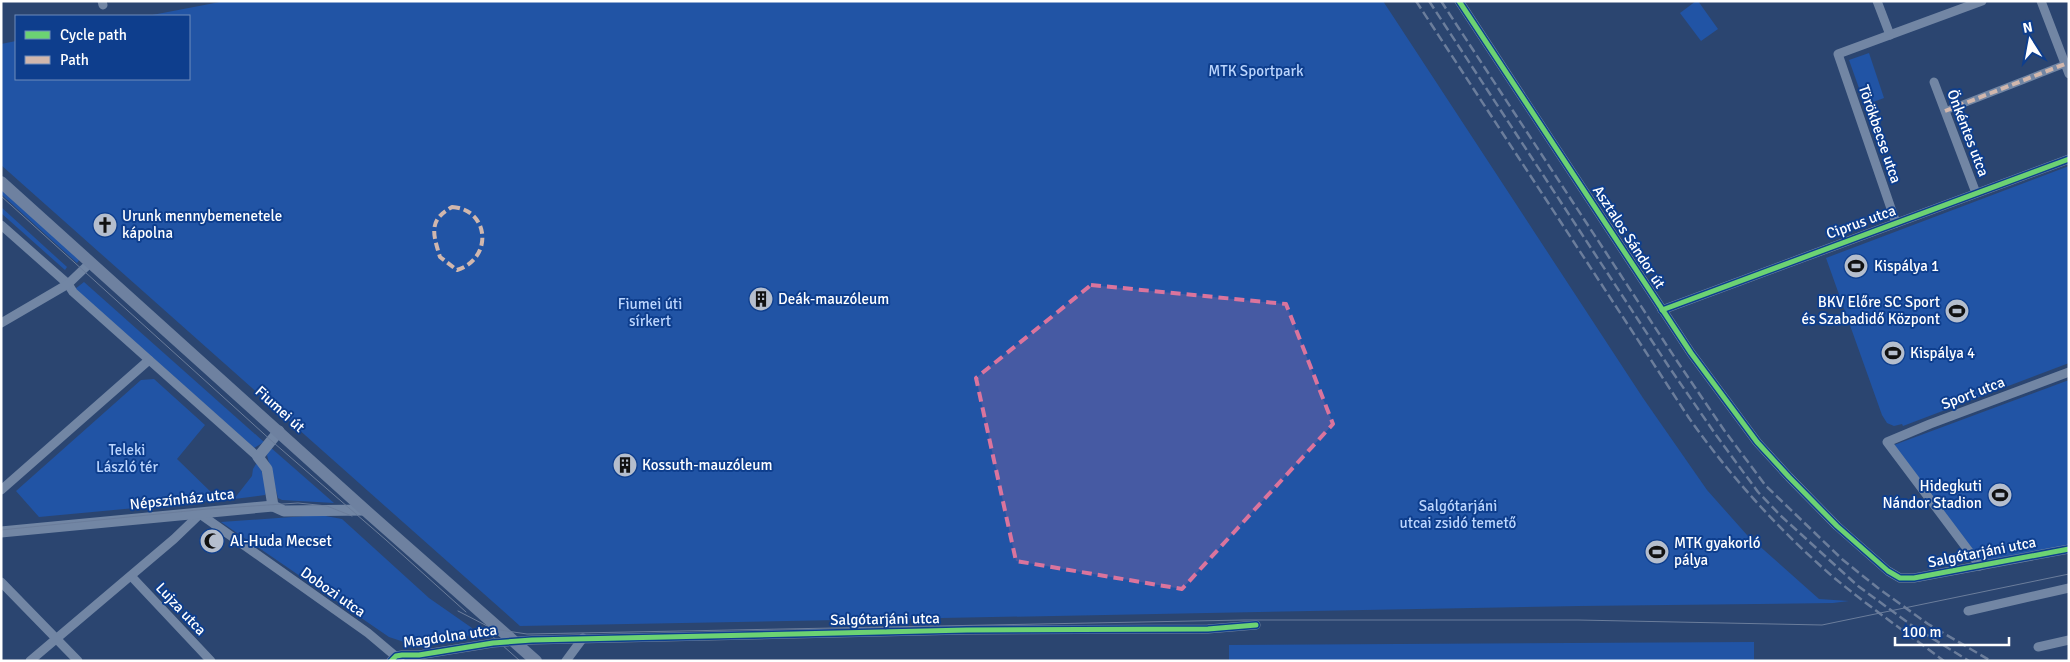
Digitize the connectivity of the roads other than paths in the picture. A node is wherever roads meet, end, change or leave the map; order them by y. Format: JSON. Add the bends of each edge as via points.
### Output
{"nodes":[{"id":1,"x":1460,"y":1,"type":"edge"},
{"id":2,"x":1877,"y":1,"type":"edge"},
{"id":3,"x":1982,"y":1,"type":"edge"},
{"id":4,"x":2041,"y":1,"type":"edge"},
{"id":5,"x":1890,"y":35,"type":"junction"},
{"id":6,"x":2065,"y":64,"type":"junction"},
{"id":7,"x":2069,"y":74,"type":"edge"},
{"id":8,"x":1934,"y":82,"type":"dead end"},
{"id":9,"x":1945,"y":111,"type":"junction"},
{"id":10,"x":2069,"y":159,"type":"edge"},
{"id":11,"x":1,"y":182,"type":"edge"},
{"id":12,"x":1976,"y":193,"type":"junction"},
{"id":13,"x":1896,"y":223,"type":"junction"},
{"id":14,"x":1,"y":225,"type":"edge"},
{"id":15,"x":91,"y":262,"type":"junction"},
{"id":16,"x":48,"y":267,"type":"junction"},
{"id":17,"x":68,"y":284,"type":"junction"},
{"id":18,"x":50,"y":295,"type":"junction"},
{"id":19,"x":1662,"y":310,"type":"junction"},
{"id":20,"x":1,"y":323,"type":"edge"},
{"id":21,"x":149,"y":360,"type":"junction"},
{"id":22,"x":2069,"y":372,"type":"edge"},
{"id":23,"x":279,"y":431,"type":"junction"},
{"id":24,"x":258,"y":457,"type":"junction"},
{"id":25,"x":1,"y":490,"type":"edge"},
{"id":26,"x":273,"y":506,"type":"junction"},
{"id":27,"x":365,"y":510,"type":"junction"},
{"id":28,"x":200,"y":513,"type":"junction"},
{"id":29,"x":1,"y":532,"type":"edge"},
{"id":30,"x":2069,"y":549,"type":"edge"},
{"id":31,"x":1980,"y":566,"type":"junction"},
{"id":32,"x":131,"y":576,"type":"junction"},
{"id":33,"x":1900,"y":578,"type":"joint"},
{"id":34,"x":1,"y":582,"type":"edge"},
{"id":35,"x":2069,"y":588,"type":"edge"},
{"id":36,"x":1968,"y":611,"type":"dead end"},
{"id":37,"x":1256,"y":625,"type":"dead end"},
{"id":38,"x":583,"y":638,"type":"junction"},
{"id":39,"x":56,"y":639,"type":"junction"},
{"id":40,"x":2069,"y":640,"type":"edge"},
{"id":41,"x":514,"y":641,"type":"junction"},
{"id":42,"x":2038,"y":647,"type":"dead end"},
{"id":43,"x":396,"y":659,"type":"edge"},
{"id":44,"x":30,"y":661,"type":"edge"},
{"id":45,"x":78,"y":661,"type":"edge"},
{"id":46,"x":211,"y":661,"type":"edge"},
{"id":47,"x":536,"y":661,"type":"edge"},
{"id":48,"x":566,"y":661,"type":"edge"}],
"edges":[{"from":1,"to":19,"type":"street","name":"Asztalos Sándor út"},
{"from":2,"to":5,"type":"street"},
{"from":3,"to":5,"type":"street"},
{"from":4,"to":6,"type":"street"},
{"from":5,"to":13,"type":"street","name":"Törökbecse utca","via":[[1838,54]]},
{"from":6,"to":7,"type":"street"},
{"from":6,"to":9,"type":"street"},
{"from":8,"to":9,"type":"street","name":"Önkéntes utca"},
{"from":9,"to":12,"type":"street","name":"Önkéntes utca"},
{"from":10,"to":12,"type":"street","name":"Ciprus utca"},
{"from":11,"to":15,"type":"main road","name":"Fiumei út"},
{"from":12,"to":13,"type":"street","name":"Ciprus utca"},
{"from":13,"to":19,"type":"street","name":"Ciprus utca"},
{"from":14,"to":16,"type":"street"},
{"from":15,"to":17,"type":"street"},
{"from":15,"to":23,"type":"main road","name":"Fiumei út"},
{"from":16,"to":17,"type":"street"},
{"from":16,"to":18,"type":"street","via":[[55,283]]},
{"from":17,"to":18,"type":"street"},
{"from":17,"to":21,"type":"street"},
{"from":18,"to":20,"type":"street"},
{"from":19,"to":33,"type":"street","name":"Asztalos Sándor út","via":[[1691,354],[1770,456],[1837,526]]},
{"from":21,"to":24,"type":"street"},
{"from":21,"to":25,"type":"street"},
{"from":22,"to":31,"type":"street","name":"Sport utca","via":[[1887,442]]},
{"from":23,"to":24,"type":"street"},
{"from":23,"to":27,"type":"main road","name":"Fiumei út"},
{"from":24,"to":26,"type":"street","via":[[267,469]]},
{"from":26,"to":27,"type":"street","name":"Népszínház utca","via":[[284,511]]},
{"from":26,"to":28,"type":"street","name":"Népszínház utca"},
{"from":27,"to":41,"type":"main road","name":"Fiumei út"},
{"from":28,"to":29,"type":"street","name":"Népszínház utca"},
{"from":28,"to":32,"type":"street"},
{"from":28,"to":43,"type":"street","name":"Dobozi utca","via":[[368,633]]},
{"from":30,"to":31,"type":"street","name":"Salgótarjáni utca"},
{"from":31,"to":33,"type":"street","name":"Salgótarjáni utca"},
{"from":32,"to":39,"type":"street"},
{"from":32,"to":46,"type":"street","name":"Lujza utca"},
{"from":34,"to":39,"type":"street"},
{"from":35,"to":36,"type":"street"},
{"from":37,"to":38,"type":"street","name":"Salgótarjáni utca","via":[[1208,629]]},
{"from":38,"to":41,"type":"street","name":"Salgótarjáni utca"},
{"from":38,"to":48,"type":"street"},
{"from":39,"to":44,"type":"street"},
{"from":39,"to":45,"type":"street"},
{"from":40,"to":42,"type":"street"},
{"from":41,"to":43,"type":"street","name":"Magdolna utca"},
{"from":41,"to":47,"type":"main road","name":"Fiumei út"}]}
